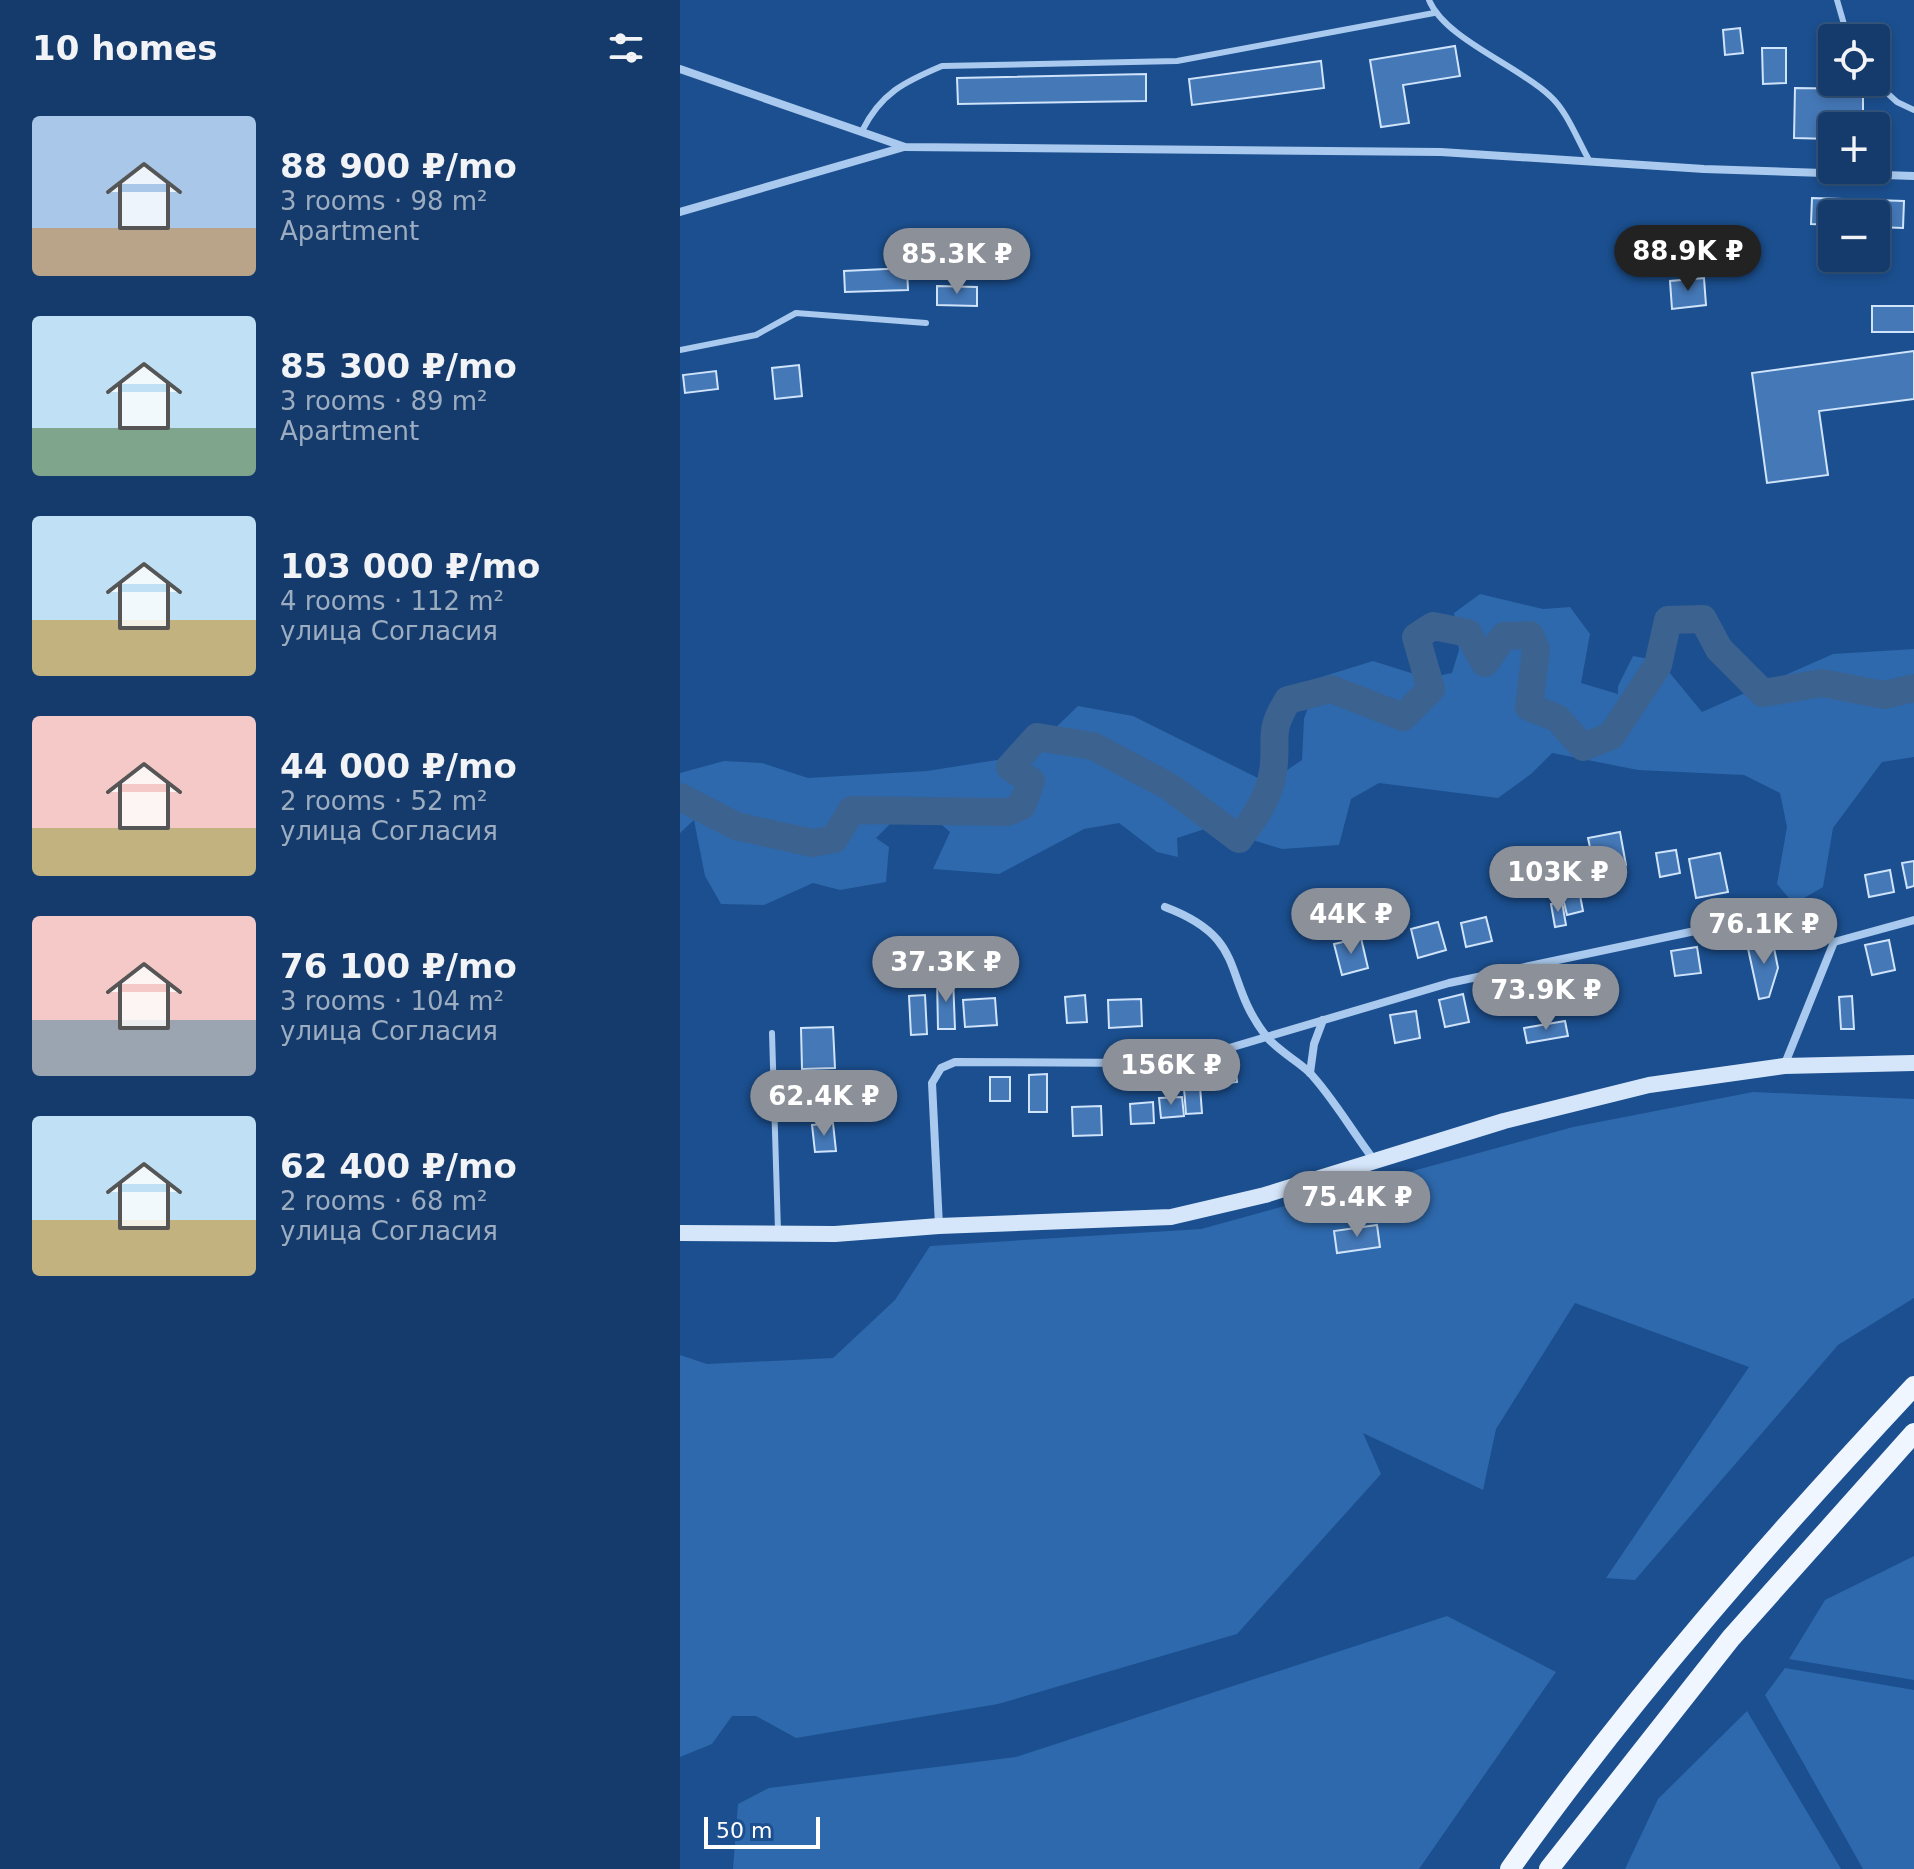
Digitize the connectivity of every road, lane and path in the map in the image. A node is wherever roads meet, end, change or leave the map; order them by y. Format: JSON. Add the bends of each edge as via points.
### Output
{"nodes":[{"id":1,"x":1429,"y":0,"type":"edge"},
{"id":2,"x":1837,"y":0,"type":"edge"},
{"id":3,"x":1434,"y":13,"type":"junction"},
{"id":4,"x":1844,"y":24,"type":"edge"},
{"id":5,"x":680,"y":69,"type":"edge"},
{"id":6,"x":1890,"y":96,"type":"edge"},
{"id":7,"x":1914,"y":110,"type":"edge"},
{"id":8,"x":862,"y":131,"type":"junction"},
{"id":9,"x":905,"y":147,"type":"junction"},
{"id":10,"x":1589,"y":160,"type":"junction"},
{"id":11,"x":1914,"y":176,"type":"edge"},
{"id":12,"x":680,"y":212,"type":"edge"},
{"id":13,"x":926,"y":323,"type":"dead end"},
{"id":14,"x":680,"y":350,"type":"edge"},
{"id":15,"x":1165,"y":907,"type":"dead end"},
{"id":16,"x":1914,"y":920,"type":"edge"},
{"id":17,"x":1834,"y":942,"type":"junction"},
{"id":18,"x":1323,"y":1020,"type":"junction"},
{"id":19,"x":772,"y":1033,"type":"dead end"},
{"id":20,"x":1267,"y":1038,"type":"junction"},
{"id":21,"x":1914,"y":1063,"type":"edge"},
{"id":22,"x":1784,"y":1066,"type":"junction"},
{"id":23,"x":1310,"y":1073,"type":"junction"},
{"id":24,"x":1374,"y":1161,"type":"junction"},
{"id":25,"x":939,"y":1226,"type":"junction"},
{"id":26,"x":680,"y":1233,"type":"edge"},
{"id":27,"x":778,"y":1235,"type":"junction"},
{"id":28,"x":1914,"y":1386,"type":"edge"},
{"id":29,"x":1914,"y":1433,"type":"edge"},
{"id":30,"x":1510,"y":1869,"type":"edge"},
{"id":31,"x":1549,"y":1869,"type":"edge"}],
"edges":[{"from":1,"to":3,"type":"lane"},
{"from":2,"to":4,"type":"lane"},
{"from":3,"to":8,"type":"lane","via":[[1177,61],[942,66],[908,80],[875,105]]},
{"from":3,"to":10,"type":"lane","via":[[1552,97]]},
{"from":5,"to":8,"type":"street"},
{"from":6,"to":7,"type":"lane"},
{"from":8,"to":9,"type":"street"},
{"from":9,"to":10,"type":"street","via":[[1441,152]]},
{"from":9,"to":12,"type":"street"},
{"from":10,"to":11,"type":"street"},
{"from":13,"to":14,"type":"lane","via":[[796,313],[756,335]]},
{"from":15,"to":20,"type":"street","via":[[1213,933]]},
{"from":16,"to":17,"type":"street"},
{"from":17,"to":18,"type":"street","via":[[1810,926],[1728,924],[1449,983]]},
{"from":17,"to":22,"type":"street"},
{"from":18,"to":20,"type":"street"},
{"from":18,"to":23,"type":"street"},
{"from":19,"to":27,"type":"lane"},
{"from":20,"to":23,"type":"street"},
{"from":20,"to":25,"type":"street","via":[[1192,1059],[955,1062],[941,1068],[932,1083]]},
{"from":21,"to":22,"type":"street"},
{"from":22,"to":24,"type":"street","via":[[1649,1085]]},
{"from":23,"to":24,"type":"street"},
{"from":24,"to":25,"type":"street","via":[[1171,1217]]},
{"from":25,"to":27,"type":"street"},
{"from":26,"to":27,"type":"street"},
{"from":28,"to":30,"type":"main road","via":[[1713,1611]]},
{"from":29,"to":31,"type":"main road","via":[[1731,1638]]}]}
